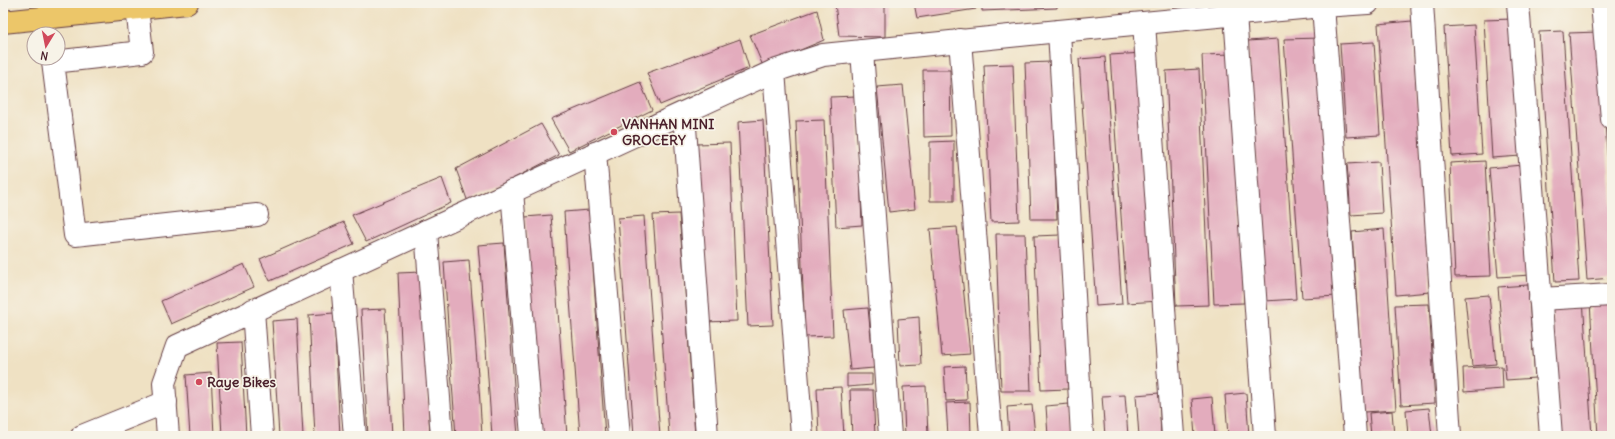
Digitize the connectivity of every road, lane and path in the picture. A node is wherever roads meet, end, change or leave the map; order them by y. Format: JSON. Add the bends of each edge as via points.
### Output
{"nodes":[{"id":1,"x":187,"y":3,"type":"edge"},
{"id":2,"x":1368,"y":3,"type":"edge"},
{"id":3,"x":1422,"y":3,"type":"edge"},
{"id":4,"x":1518,"y":3,"type":"edge"},
{"id":5,"x":1602,"y":3,"type":"edge"},
{"id":6,"x":1323,"y":6,"type":"junction"},
{"id":7,"x":137,"y":8,"type":"junction"},
{"id":8,"x":1235,"y":14,"type":"junction"},
{"id":9,"x":3,"y":22,"type":"edge"},
{"id":10,"x":1144,"y":23,"type":"junction"},
{"id":11,"x":1059,"y":31,"type":"junction"},
{"id":12,"x":960,"y":40,"type":"junction"},
{"id":13,"x":862,"y":51,"type":"junction"},
{"id":14,"x":774,"y":71,"type":"junction"},
{"id":15,"x":684,"y":113,"type":"junction"},
{"id":16,"x":1612,"y":119,"type":"edge"},
{"id":17,"x":595,"y":153,"type":"junction"},
{"id":18,"x":512,"y":191,"type":"junction"},
{"id":19,"x":257,"y":215,"type":"dead end"},
{"id":20,"x":426,"y":231,"type":"junction"},
{"id":21,"x":341,"y":270,"type":"junction"},
{"id":22,"x":1612,"y":295,"type":"edge"},
{"id":23,"x":1540,"y":299,"type":"junction"},
{"id":24,"x":253,"y":310,"type":"junction"},
{"id":25,"x":166,"y":402,"type":"junction"},
{"id":26,"x":82,"y":436,"type":"edge"},
{"id":27,"x":168,"y":436,"type":"edge"},
{"id":28,"x":262,"y":436,"type":"edge"},
{"id":29,"x":355,"y":436,"type":"edge"},
{"id":30,"x":442,"y":436,"type":"edge"},
{"id":31,"x":532,"y":436,"type":"edge"},
{"id":32,"x":619,"y":436,"type":"edge"},
{"id":33,"x":706,"y":436,"type":"edge"},
{"id":34,"x":802,"y":436,"type":"edge"},
{"id":35,"x":890,"y":436,"type":"edge"},
{"id":36,"x":991,"y":436,"type":"edge"},
{"id":37,"x":1082,"y":436,"type":"edge"},
{"id":38,"x":1173,"y":436,"type":"edge"},
{"id":39,"x":1265,"y":436,"type":"edge"},
{"id":40,"x":1355,"y":436,"type":"edge"},
{"id":41,"x":1450,"y":436,"type":"edge"},
{"id":42,"x":1551,"y":436,"type":"edge"}],
"edges":[{"from":1,"to":7,"type":"main road"},
{"from":2,"to":6,"type":"street"},
{"from":3,"to":41,"type":"street"},
{"from":4,"to":23,"type":"street"},
{"from":5,"to":16,"type":"street"},
{"from":6,"to":8,"type":"street"},
{"from":6,"to":40,"type":"street"},
{"from":7,"to":9,"type":"main road"},
{"from":7,"to":19,"type":"street","via":[[142,52],[53,62],[75,235]]},
{"from":8,"to":10,"type":"street"},
{"from":8,"to":39,"type":"street"},
{"from":10,"to":11,"type":"street"},
{"from":10,"to":38,"type":"street"},
{"from":11,"to":12,"type":"street"},
{"from":11,"to":37,"type":"street"},
{"from":12,"to":13,"type":"street"},
{"from":12,"to":36,"type":"street"},
{"from":13,"to":14,"type":"street","via":[[823,56]]},
{"from":13,"to":35,"type":"street"},
{"from":14,"to":15,"type":"street"},
{"from":14,"to":34,"type":"street"},
{"from":15,"to":17,"type":"street"},
{"from":15,"to":33,"type":"street"},
{"from":17,"to":18,"type":"street"},
{"from":17,"to":32,"type":"street"},
{"from":18,"to":20,"type":"street"},
{"from":18,"to":31,"type":"street"},
{"from":20,"to":21,"type":"street"},
{"from":20,"to":30,"type":"street"},
{"from":21,"to":24,"type":"street"},
{"from":21,"to":29,"type":"street"},
{"from":22,"to":23,"type":"street"},
{"from":23,"to":42,"type":"street"},
{"from":24,"to":25,"type":"street","via":[[177,346],[164,383]]},
{"from":24,"to":28,"type":"street"},
{"from":25,"to":26,"type":"street"},
{"from":25,"to":27,"type":"street"}]}
